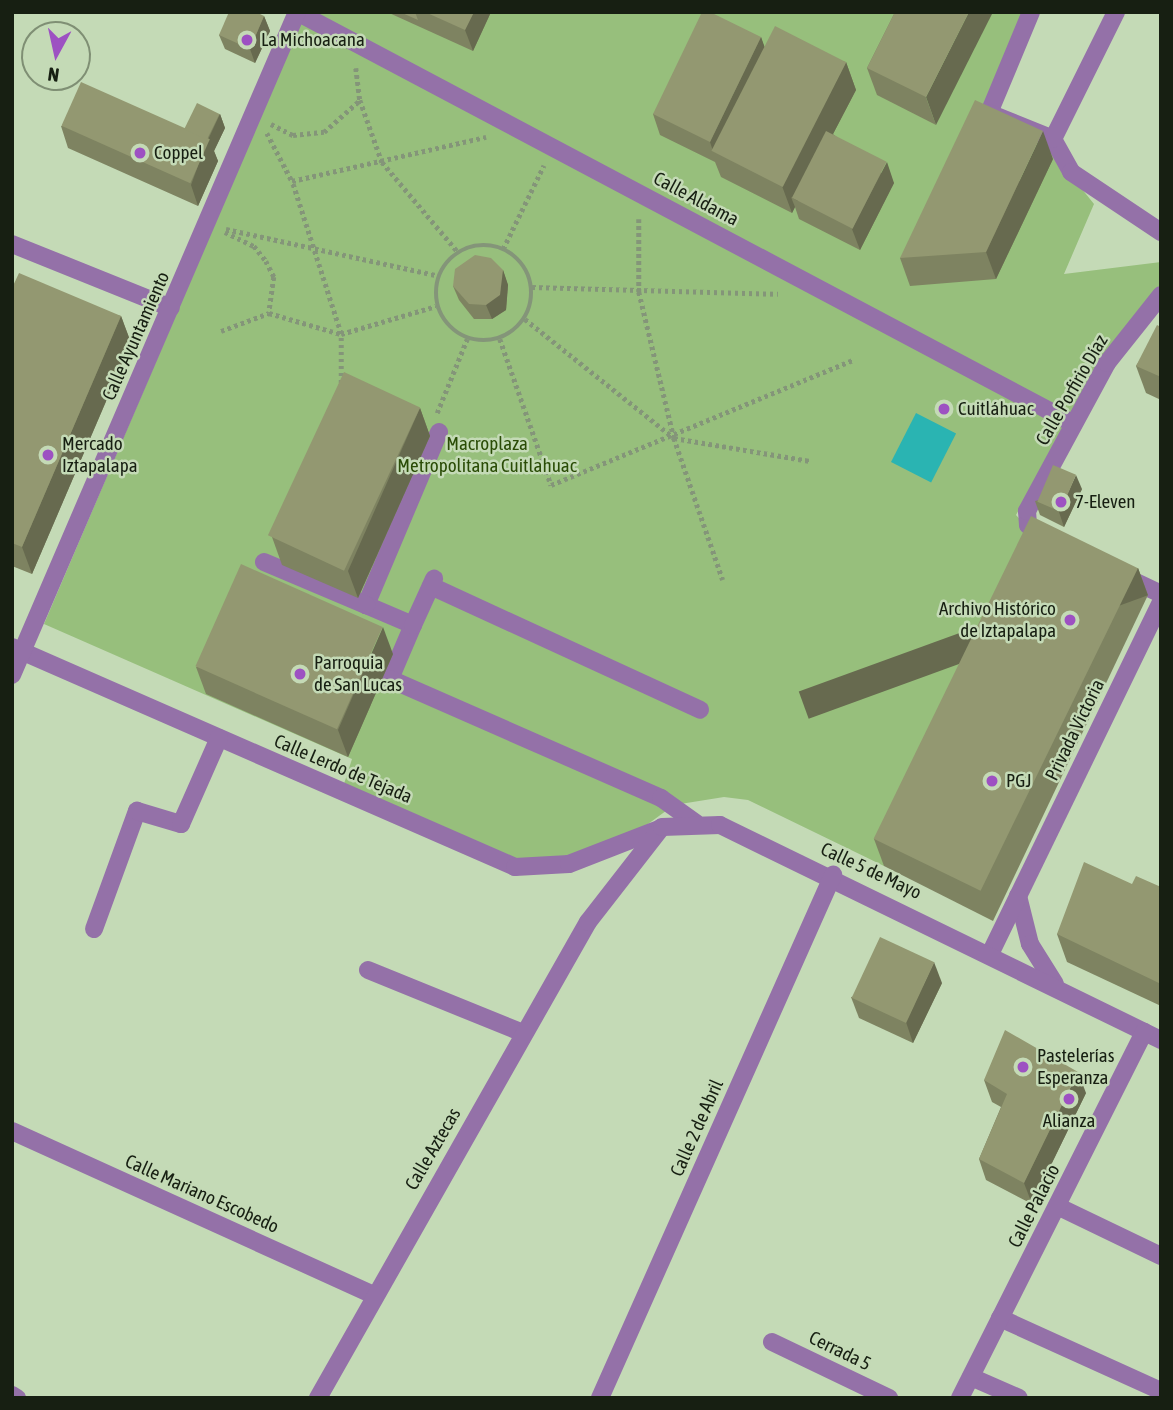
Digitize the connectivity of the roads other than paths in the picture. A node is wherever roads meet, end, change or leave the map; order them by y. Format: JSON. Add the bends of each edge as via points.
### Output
{"nodes":[{"id":1,"x":297,"y":12,"type":"edge"},
{"id":2,"x":1031,"y":12,"type":"edge"},
{"id":3,"x":1116,"y":12,"type":"edge"},
{"id":4,"x":1053,"y":139,"type":"junction"},
{"id":5,"x":1161,"y":232,"type":"edge"},
{"id":6,"x":12,"y":244,"type":"edge"},
{"id":7,"x":1161,"y":295,"type":"edge"},
{"id":8,"x":171,"y":308,"type":"junction"},
{"id":9,"x":1074,"y":424,"type":"junction"},
{"id":10,"x":435,"y":430,"type":"road end"},
{"id":11,"x":1063,"y":546,"type":"edge"},
{"id":12,"x":264,"y":562,"type":"dead end"},
{"id":13,"x":1100,"y":564,"type":"edge"},
{"id":14,"x":1161,"y":594,"type":"edge"},
{"id":15,"x":1161,"y":602,"type":"edge"},
{"id":16,"x":366,"y":605,"type":"junction"},
{"id":17,"x":413,"y":625,"type":"junction"},
{"id":18,"x":17,"y":649,"type":"edge"},
{"id":19,"x":12,"y":676,"type":"edge"},
{"id":20,"x":700,"y":710,"type":"dead end"},
{"id":21,"x":219,"y":738,"type":"junction"},
{"id":22,"x":696,"y":823,"type":"junction"},
{"id":23,"x":662,"y":828,"type":"junction"},
{"id":24,"x":833,"y":875,"type":"junction"},
{"id":25,"x":1018,"y":896,"type":"junction"},
{"id":26,"x":93,"y":929,"type":"dead end"},
{"id":27,"x":991,"y":952,"type":"junction"},
{"id":28,"x":368,"y":970,"type":"dead end"},
{"id":29,"x":1057,"y":987,"type":"junction"},
{"id":30,"x":523,"y":1033,"type":"junction"},
{"id":31,"x":1152,"y":1036,"type":"edge"},
{"id":32,"x":12,"y":1131,"type":"edge"},
{"id":33,"x":1057,"y":1206,"type":"junction"},
{"id":34,"x":1161,"y":1256,"type":"edge"},
{"id":35,"x":374,"y":1295,"type":"junction"},
{"id":36,"x":1000,"y":1318,"type":"junction"},
{"id":37,"x":772,"y":1342,"type":"dead end"},
{"id":38,"x":971,"y":1377,"type":"junction"},
{"id":39,"x":1161,"y":1391,"type":"edge"},
{"id":40,"x":318,"y":1398,"type":"edge"},
{"id":41,"x":600,"y":1398,"type":"edge"},
{"id":42,"x":889,"y":1398,"type":"edge"},
{"id":43,"x":960,"y":1398,"type":"edge"},
{"id":44,"x":1019,"y":1398,"type":"edge"}],
"edges":[{"from":1,"to":8,"type":"street","name":"Calle Ayuntamiento"},
{"from":1,"to":9,"type":"street","name":"Calle Aldama"},
{"from":2,"to":4,"type":"street","via":[[989,113]]},
{"from":3,"to":4,"type":"street"},
{"from":4,"to":5,"type":"street","via":[[1071,172]]},
{"from":6,"to":8,"type":"street"},
{"from":7,"to":9,"type":"street","name":"Calle Porfirio Díaz","via":[[1107,363]]},
{"from":8,"to":18,"type":"street","name":"Calle Ayuntamiento"},
{"from":9,"to":11,"type":"street","name":"Calle Porfirio Díaz","via":[[1027,511],[1028,525]]},
{"from":10,"to":16,"type":"street"},
{"from":12,"to":16,"type":"street"},
{"from":13,"to":14,"type":"street"},
{"from":15,"to":25,"type":"street","name":"Privada Victoria"},
{"from":16,"to":17,"type":"street"},
{"from":17,"to":20,"type":"street","via":[[432,582]]},
{"from":17,"to":22,"type":"street","via":[[390,679],[661,798]]},
{"from":18,"to":19,"type":"street","name":"Calle Ayuntamiento"},
{"from":18,"to":21,"type":"street","name":"Calle Lerdo de Tejada"},
{"from":21,"to":23,"type":"street","name":"Calle Lerdo de Tejada","via":[[515,867],[569,864]]},
{"from":21,"to":26,"type":"street","via":[[181,824],[137,811]]},
{"from":22,"to":23,"type":"street","name":"Calle 5 de Mayo"},
{"from":22,"to":24,"type":"street","name":"Calle 5 de Mayo","via":[[720,825]]},
{"from":23,"to":30,"type":"street","name":"Calle Aztecas","via":[[588,922]]},
{"from":24,"to":27,"type":"street","name":"Calle 5 de Mayo"},
{"from":24,"to":41,"type":"street","name":"Calle 2 de Abril"},
{"from":25,"to":27,"type":"street","name":"Privada Victoria"},
{"from":25,"to":29,"type":"street","via":[[1030,944]]},
{"from":27,"to":29,"type":"street","name":"Calle 5 de Mayo"},
{"from":28,"to":30,"type":"street"},
{"from":29,"to":31,"type":"street","name":"Calle 5 de Mayo"},
{"from":30,"to":35,"type":"street","name":"Calle Aztecas"},
{"from":31,"to":33,"type":"street","name":"Calle Palacio"},
{"from":32,"to":35,"type":"street","name":"Calle Mariano Escobedo"},
{"from":33,"to":34,"type":"street"},
{"from":33,"to":36,"type":"street","name":"Calle Palacio"},
{"from":35,"to":40,"type":"street","name":"Calle Aztecas"},
{"from":36,"to":38,"type":"street","name":"Calle Palacio"},
{"from":36,"to":39,"type":"street"},
{"from":37,"to":42,"type":"street","name":"Cerrada 5"},
{"from":38,"to":43,"type":"street","name":"Calle Palacio"},
{"from":38,"to":44,"type":"street"}]}
